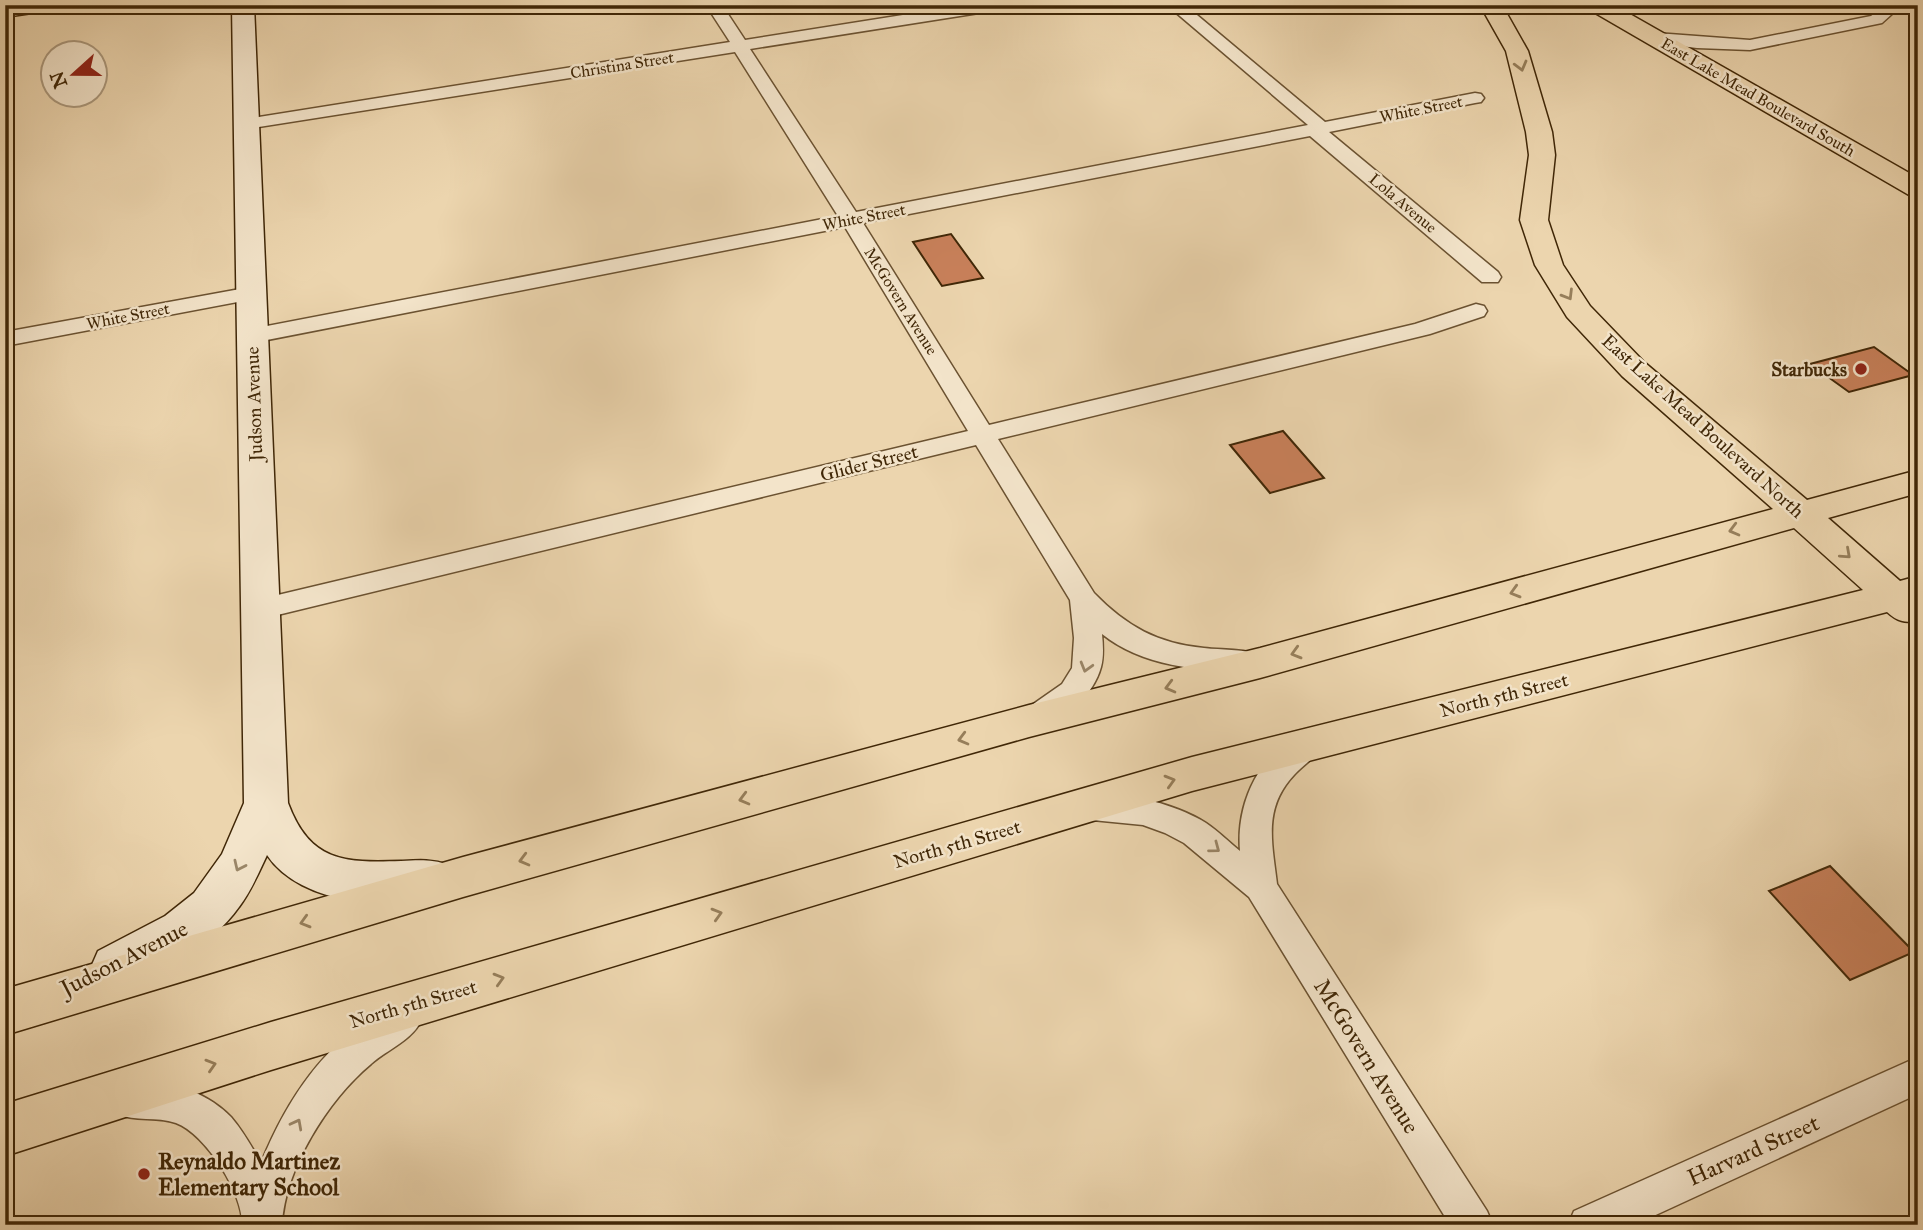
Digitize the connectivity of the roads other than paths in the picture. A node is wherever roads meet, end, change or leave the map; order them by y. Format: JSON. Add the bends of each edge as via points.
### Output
{"nodes":[{"id":1,"x":44,"y":5,"type":"edge"},
{"id":2,"x":243,"y":5,"type":"edge"},
{"id":3,"x":714,"y":5,"type":"edge"},
{"id":4,"x":998,"y":5,"type":"edge"},
{"id":5,"x":1175,"y":5,"type":"edge"},
{"id":6,"x":1491,"y":5,"type":"edge"},
{"id":7,"x":1598,"y":5,"type":"edge"},
{"id":8,"x":5,"y":10,"type":"edge"},
{"id":9,"x":1880,"y":10,"type":"edge"},
{"id":10,"x":1656,"y":38,"type":"junction"},
{"id":11,"x":1750,"y":45,"type":"junction"},
{"id":12,"x":740,"y":46,"type":"junction"},
{"id":13,"x":1726,"y":78,"type":"junction"},
{"id":14,"x":1475,"y":99,"type":"dead end"},
{"id":15,"x":246,"y":124,"type":"junction"},
{"id":16,"x":1318,"y":129,"type":"junction"},
{"id":17,"x":1912,"y":183,"type":"edge"},
{"id":18,"x":851,"y":220,"type":"junction"},
{"id":19,"x":1490,"y":277,"type":"dead end"},
{"id":20,"x":251,"y":293,"type":"junction"},
{"id":21,"x":1476,"y":311,"type":"dead end"},
{"id":22,"x":252,"y":336,"type":"junction"},
{"id":23,"x":5,"y":339,"type":"edge"},
{"id":24,"x":984,"y":435,"type":"junction"},
{"id":25,"x":1918,"y":481,"type":"edge"},
{"id":26,"x":1800,"y":512,"type":"junction"},
{"id":27,"x":1084,"y":600,"type":"junction"},
{"id":28,"x":1909,"y":601,"type":"edge"},
{"id":29,"x":261,"y":610,"type":"junction"},
{"id":30,"x":1260,"y":663,"type":"junction"},
{"id":31,"x":1029,"y":720,"type":"junction"},
{"id":32,"x":1309,"y":744,"type":"junction"},
{"id":33,"x":266,"y":803,"type":"junction"},
{"id":34,"x":1083,"y":807,"type":"junction"},
{"id":35,"x":463,"y":877,"type":"junction"},
{"id":36,"x":1261,"y":887,"type":"junction"},
{"id":37,"x":443,"y":995,"type":"junction"},
{"id":38,"x":22,"y":1007,"type":"edge"},
{"id":39,"x":1918,"y":1075,"type":"edge"},
{"id":40,"x":104,"y":1099,"type":"junction"},
{"id":41,"x":5,"y":1130,"type":"edge"},
{"id":42,"x":262,"y":1217,"type":"edge"},
{"id":43,"x":1473,"y":1225,"type":"edge"},
{"id":44,"x":1588,"y":1225,"type":"edge"}],
"edges":[{"from":1,"to":8,"type":"street"},
{"from":2,"to":15,"type":"street","name":"Judson Avenue"},
{"from":3,"to":12,"type":"street","name":"McGovern Avenue"},
{"from":4,"to":12,"type":"street","name":"Christina Street"},
{"from":5,"to":16,"type":"street","name":"Lola Avenue"},
{"from":6,"to":26,"type":"main road","name":"East Lake Mead Boulevard North","one_way":true,"via":[[1517,51],[1539,132],[1542,155],[1534,220],[1549,265],[1578,311],[1633,369]]},
{"from":7,"to":10,"type":"main road","name":"East Lake Mead Boulevard South"},
{"from":9,"to":11,"type":"street","via":[[1876,20]]},
{"from":10,"to":11,"type":"street"},
{"from":10,"to":13,"type":"main road","name":"East Lake Mead Boulevard South"},
{"from":11,"to":13,"type":"street","via":[[1729,62]]},
{"from":12,"to":15,"type":"street","name":"Christina Street"},
{"from":12,"to":18,"type":"street","name":"McGovern Avenue"},
{"from":13,"to":17,"type":"main road","name":"East Lake Mead Boulevard South"},
{"from":14,"to":16,"type":"street","name":"White Street"},
{"from":15,"to":20,"type":"street","name":"Judson Avenue"},
{"from":16,"to":18,"type":"street","name":"White Street"},
{"from":16,"to":19,"type":"street","name":"Lola Avenue"},
{"from":18,"to":22,"type":"street","name":"White Street"},
{"from":18,"to":24,"type":"street","name":"McGovern Avenue"},
{"from":20,"to":22,"type":"street","name":"Judson Avenue"},
{"from":20,"to":23,"type":"street","name":"White Street"},
{"from":21,"to":24,"type":"street","name":"Glider Street","via":[[1439,325]]},
{"from":22,"to":29,"type":"street","name":"Judson Avenue"},
{"from":24,"to":27,"type":"street","name":"McGovern Avenue"},
{"from":24,"to":29,"type":"street","name":"Glider Street"},
{"from":25,"to":26,"type":"main road"},
{"from":26,"to":28,"type":"main road","name":"East Lake Mead Boulevard North","one_way":true},
{"from":26,"to":30,"type":"main road","one_way":true},
{"from":27,"to":30,"type":"street","name":"McGovern Avenue","via":[[1114,630],[1147,648],[1186,658]]},
{"from":27,"to":31,"type":"street","name":"McGovern Avenue","one_way":true,"via":[[1087,671],[1070,696]]},
{"from":28,"to":32,"type":"main road","name":"North 5th Street"},
{"from":29,"to":33,"type":"street","name":"Judson Avenue"},
{"from":30,"to":31,"type":"main road","one_way":true},
{"from":31,"to":35,"type":"main road","one_way":true},
{"from":34,"to":32,"type":"main road","name":"North 5th Street","one_way":true},
{"from":32,"to":36,"type":"street","name":"McGovern Avenue","via":[[1273,776],[1258,801],[1254,829]]},
{"from":33,"to":35,"type":"street","name":"Judson Avenue","via":[[287,852],[323,875],[355,881]]},
{"from":33,"to":38,"type":"street","name":"Judson Avenue","one_way":true,"via":[[233,879],[203,915],[160,944]]},
{"from":34,"to":36,"type":"street","name":"McGovern Avenue","one_way":true,"via":[[1143,812],[1176,823],[1195,832]]},
{"from":37,"to":34,"type":"main road","name":"North 5th Street","one_way":true},
{"from":35,"to":38,"type":"main road","one_way":true},
{"from":36,"to":43,"type":"street","name":"McGovern Avenue"},
{"from":40,"to":37,"type":"main road","name":"North 5th Street","one_way":true},
{"from":42,"to":37,"type":"street","one_way":true,"via":[[292,1132],[326,1080],[377,1035]]},
{"from":39,"to":44,"type":"street","name":"Harvard Street"},
{"from":40,"to":41,"type":"main road","name":"North 5th Street"},
{"from":40,"to":42,"type":"street","via":[[175,1104],[205,1121],[221,1133],[234,1153]]}]}
